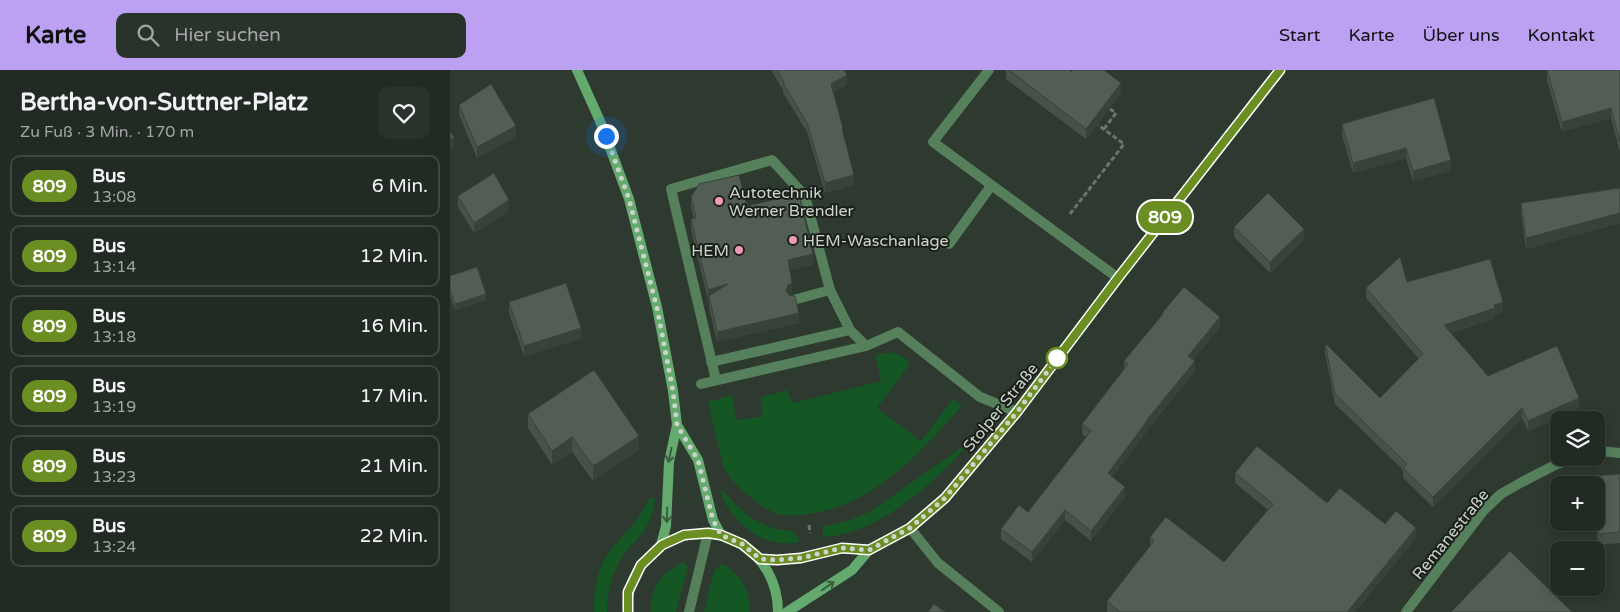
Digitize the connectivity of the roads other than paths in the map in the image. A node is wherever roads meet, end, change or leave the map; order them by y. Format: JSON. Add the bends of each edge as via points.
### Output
{"nodes":[{"id":1,"x":577,"y":70,"type":"edge"},
{"id":2,"x":989,"y":70,"type":"edge"},
{"id":3,"x":1280,"y":70,"type":"edge"},
{"id":4,"x":991,"y":186,"type":"junction"},
{"id":5,"x":949,"y":244,"type":"dead end"},
{"id":6,"x":1118,"y":278,"type":"junction"},
{"id":7,"x":830,"y":290,"type":"junction"},
{"id":8,"x":794,"y":300,"type":"edge"},
{"id":9,"x":850,"y":330,"type":"junction"},
{"id":10,"x":866,"y":346,"type":"junction"},
{"id":11,"x":711,"y":362,"type":"junction"},
{"id":12,"x":716,"y":380,"type":"junction"},
{"id":13,"x":701,"y":384,"type":"dead end"},
{"id":14,"x":1017,"y":412,"type":"junction"},
{"id":15,"x":677,"y":425,"type":"junction"},
{"id":16,"x":1605,"y":452,"type":"edge"},
{"id":17,"x":1620,"y":453,"type":"edge"},
{"id":18,"x":1553,"y":466,"type":"edge"},
{"id":19,"x":910,"y":528,"type":"junction"},
{"id":20,"x":708,"y":533,"type":"junction"},
{"id":21,"x":721,"y":535,"type":"junction"},
{"id":22,"x":662,"y":545,"type":"junction"},
{"id":23,"x":869,"y":550,"type":"junction"},
{"id":24,"x":760,"y":559,"type":"junction"},
{"id":25,"x":628,"y":612,"type":"edge"},
{"id":26,"x":689,"y":612,"type":"edge"},
{"id":27,"x":778,"y":612,"type":"edge"},
{"id":28,"x":787,"y":612,"type":"edge"},
{"id":29,"x":999,"y":612,"type":"edge"},
{"id":30,"x":1406,"y":612,"type":"edge"}],
"edges":[{"from":1,"to":15,"type":"main road","via":[[629,199],[657,308]]},
{"from":2,"to":4,"type":"street","via":[[933,142]]},
{"from":3,"to":6,"type":"main road","name":"Stolper Straße"},
{"from":4,"to":5,"type":"street"},
{"from":4,"to":6,"type":"street"},
{"from":6,"to":14,"type":"main road","name":"Stolper Straße"},
{"from":7,"to":8,"type":"street"},
{"from":7,"to":9,"type":"street"},
{"from":7,"to":11,"type":"street","via":[[805,196],[772,160],[670,189],[707,322]]},
{"from":9,"to":10,"type":"street"},
{"from":9,"to":11,"type":"street"},
{"from":10,"to":12,"type":"street"},
{"from":10,"to":14,"type":"street","via":[[898,332],[980,397]]},
{"from":11,"to":12,"type":"street"},
{"from":12,"to":13,"type":"street"},
{"from":14,"to":19,"type":"main road","name":"Stolper Straße","via":[[945,498]]},
{"from":15,"to":21,"type":"main road","via":[[698,460],[713,520]]},
{"from":15,"to":22,"type":"main road","one_way":true,"via":[[668,462],[666,526]]},
{"from":16,"to":17,"type":"street"},
{"from":18,"to":30,"type":"street","name":"Remanestraße","via":[[1501,494],[1484,510]]},
{"from":19,"to":23,"type":"main road","name":"Stolper Straße"},
{"from":19,"to":29,"type":"street","via":[[938,563]]},
{"from":20,"to":21,"type":"main road"},
{"from":20,"to":22,"type":"main road","via":[[684,535]]},
{"from":20,"to":26,"type":"street"},
{"from":21,"to":24,"type":"main road","via":[[742,544]]},
{"from":22,"to":25,"type":"main road","via":[[641,565],[628,592]]},
{"from":23,"to":24,"type":"main road","via":[[842,548],[801,558]]},
{"from":28,"to":23,"type":"main road","name":"Stolper Straße","one_way":true,"via":[[852,570]]},
{"from":24,"to":27,"type":"main road","via":[[772,577]]}]}
